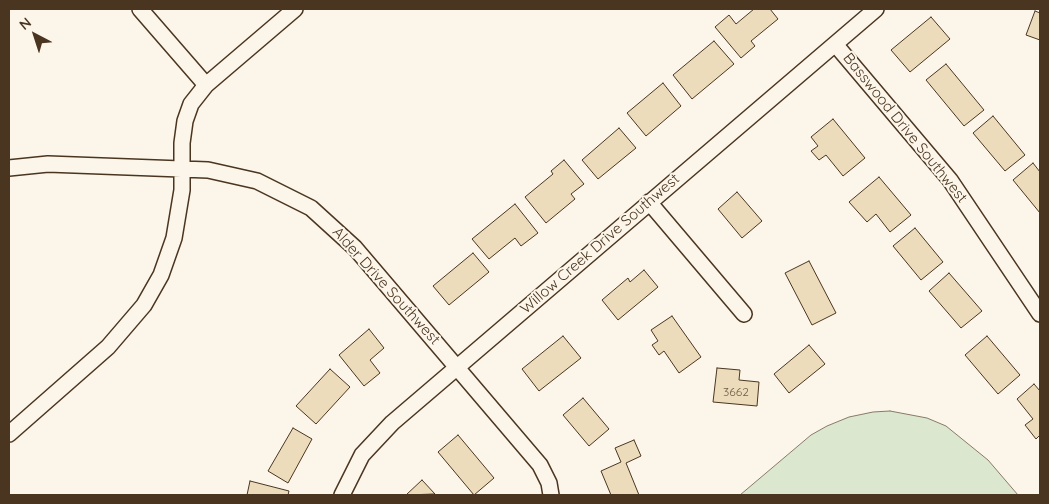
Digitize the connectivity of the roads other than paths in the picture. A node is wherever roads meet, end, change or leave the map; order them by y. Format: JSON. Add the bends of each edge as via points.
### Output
{"nodes":[{"id":1,"x":140,"y":9,"type":"edge"},
{"id":2,"x":295,"y":9,"type":"edge"},
{"id":3,"x":876,"y":9,"type":"edge"},
{"id":4,"x":834,"y":44,"type":"junction"},
{"id":5,"x":206,"y":85,"type":"junction"},
{"id":6,"x":9,"y":168,"type":"edge"},
{"id":7,"x":182,"y":168,"type":"junction"},
{"id":8,"x":649,"y":202,"type":"junction"},
{"id":9,"x":744,"y":314,"type":"dead end"},
{"id":10,"x":1040,"y":314,"type":"edge"},
{"id":11,"x":456,"y":366,"type":"junction"},
{"id":12,"x":9,"y":434,"type":"edge"},
{"id":13,"x":342,"y":495,"type":"edge"},
{"id":14,"x":551,"y":495,"type":"edge"}],
"edges":[{"from":1,"to":5,"type":"street"},
{"from":2,"to":5,"type":"street"},
{"from":3,"to":4,"type":"street","name":"Willow Creek Drive Southwest"},
{"from":4,"to":8,"type":"street","name":"Willow Creek Drive Southwest"},
{"from":4,"to":10,"type":"street","name":"Basswood Drive Southwest","via":[[950,180]]},
{"from":5,"to":7,"type":"street","via":[[191,104],[185,121]]},
{"from":6,"to":7,"type":"street","name":"Alder Drive Southwest","via":[[48,164]]},
{"from":7,"to":11,"type":"street","name":"Alder Drive Southwest","via":[[225,172],[257,181],[311,208],[355,248]]},
{"from":7,"to":12,"type":"street","via":[[173,244],[144,305],[108,347]]},
{"from":8,"to":9,"type":"street"},
{"from":8,"to":11,"type":"street","name":"Willow Creek Drive Southwest"},
{"from":11,"to":13,"type":"street","name":"Willow Creek Drive Southwest","via":[[373,442],[356,466]]},
{"from":11,"to":14,"type":"street","name":"Alder Drive Southwest","via":[[540,464]]}]}
